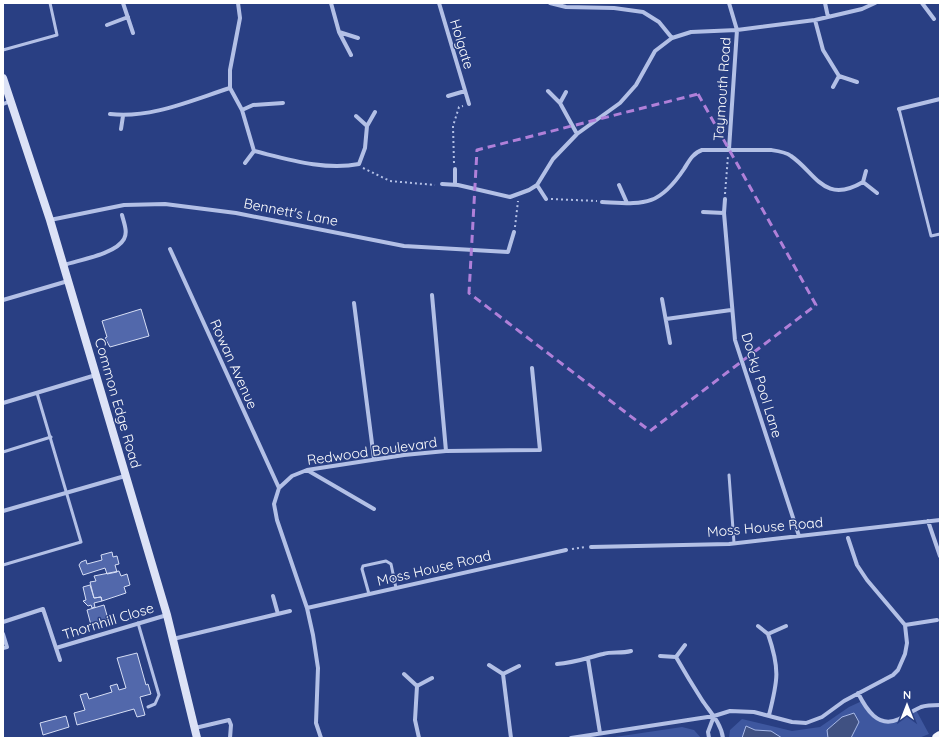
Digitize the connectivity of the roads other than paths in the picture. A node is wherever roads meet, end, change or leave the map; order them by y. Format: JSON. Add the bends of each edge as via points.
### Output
{"nodes":[{"id":1,"x":50,"y":3,"type":"edge"},
{"id":2,"x":123,"y":3,"type":"edge"},
{"id":3,"x":238,"y":3,"type":"edge"},
{"id":4,"x":331,"y":3,"type":"edge"},
{"id":5,"x":439,"y":3,"type":"edge"},
{"id":6,"x":550,"y":3,"type":"edge"},
{"id":7,"x":729,"y":3,"type":"edge"},
{"id":8,"x":825,"y":3,"type":"edge"},
{"id":9,"x":875,"y":3,"type":"edge"},
{"id":10,"x":922,"y":3,"type":"edge"},
{"id":11,"x":128,"y":17,"type":"junction"},
{"id":12,"x":828,"y":17,"type":"junction"},
{"id":13,"x":934,"y":19,"type":"dead end"},
{"id":14,"x":815,"y":20,"type":"junction"},
{"id":15,"x":107,"y":25,"type":"dead end"},
{"id":16,"x":737,"y":30,"type":"junction"},
{"id":17,"x":339,"y":32,"type":"junction"},
{"id":18,"x":133,"y":33,"type":"dead end"},
{"id":19,"x":358,"y":38,"type":"dead end"},
{"id":20,"x":672,"y":38,"type":"junction"},
{"id":21,"x":3,"y":50,"type":"edge"},
{"id":22,"x":351,"y":55,"type":"dead end"},
{"id":23,"x":840,"y":76,"type":"junction"},
{"id":24,"x":3,"y":78,"type":"edge"},
{"id":25,"x":857,"y":82,"type":"dead end"},
{"id":26,"x":833,"y":87,"type":"dead end"},
{"id":27,"x":230,"y":88,"type":"junction"},
{"id":28,"x":465,"y":91,"type":"junction"},
{"id":29,"x":548,"y":91,"type":"dead end"},
{"id":30,"x":566,"y":92,"type":"dead end"},
{"id":31,"x":448,"y":96,"type":"dead end"},
{"id":32,"x":940,"y":99,"type":"edge"},
{"id":33,"x":7,"y":102,"type":"edge"},
{"id":34,"x":283,"y":103,"type":"dead end"},
{"id":35,"x":560,"y":103,"type":"junction"},
{"id":36,"x":469,"y":104,"type":"road end"},
{"id":37,"x":899,"y":109,"type":"joint"},
{"id":38,"x":242,"y":110,"type":"junction"},
{"id":39,"x":375,"y":112,"type":"dead end"},
{"id":40,"x":110,"y":114,"type":"dead end"},
{"id":41,"x":123,"y":116,"type":"junction"},
{"id":42,"x":356,"y":116,"type":"dead end"},
{"id":43,"x":367,"y":126,"type":"junction"},
{"id":44,"x":121,"y":129,"type":"dead end"},
{"id":45,"x":577,"y":134,"type":"junction"},
{"id":46,"x":729,"y":149,"type":"junction"},
{"id":47,"x":254,"y":151,"type":"junction"},
{"id":48,"x":245,"y":163,"type":"dead end"},
{"id":49,"x":455,"y":169,"type":"road end"},
{"id":50,"x":866,"y":171,"type":"dead end"},
{"id":51,"x":863,"y":182,"type":"junction"},
{"id":52,"x":442,"y":184,"type":"road end"},
{"id":53,"x":455,"y":184,"type":"junction"},
{"id":54,"x":537,"y":185,"type":"junction"},
{"id":55,"x":619,"y":185,"type":"dead end"},
{"id":56,"x":877,"y":193,"type":"dead end"},
{"id":57,"x":546,"y":199,"type":"road end"},
{"id":58,"x":725,"y":199,"type":"road end"},
{"id":59,"x":602,"y":202,"type":"road end"},
{"id":60,"x":627,"y":203,"type":"junction"},
{"id":61,"x":703,"y":212,"type":"dead end"},
{"id":62,"x":724,"y":213,"type":"junction"},
{"id":63,"x":122,"y":215,"type":"dead end"},
{"id":64,"x":50,"y":220,"type":"junction"},
{"id":65,"x":514,"y":232,"type":"road end"},
{"id":66,"x":940,"y":234,"type":"edge"},
{"id":67,"x":170,"y":249,"type":"dead end"},
{"id":68,"x":64,"y":265,"type":"junction"},
{"id":69,"x":68,"y":281,"type":"junction"},
{"id":70,"x":432,"y":295,"type":"dead end"},
{"id":71,"x":662,"y":299,"type":"dead end"},
{"id":72,"x":3,"y":300,"type":"edge"},
{"id":73,"x":354,"y":303,"type":"dead end"},
{"id":74,"x":731,"y":310,"type":"junction"},
{"id":75,"x":666,"y":319,"type":"junction"},
{"id":76,"x":670,"y":343,"type":"dead end"},
{"id":77,"x":532,"y":368,"type":"dead end"},
{"id":78,"x":96,"y":374,"type":"junction"},
{"id":79,"x":37,"y":393,"type":"junction"},
{"id":80,"x":3,"y":403,"type":"edge"},
{"id":81,"x":51,"y":437,"type":"junction"},
{"id":82,"x":446,"y":451,"type":"junction"},
{"id":83,"x":3,"y":452,"type":"edge"},
{"id":84,"x":374,"y":460,"type":"junction"},
{"id":85,"x":306,"y":470,"type":"junction"},
{"id":86,"x":729,"y":475,"type":"dead end"},
{"id":87,"x":125,"y":476,"type":"junction"},
{"id":88,"x":278,"y":488,"type":"junction"},
{"id":89,"x":68,"y":492,"type":"junction"},
{"id":90,"x":374,"y":509,"type":"dead end"},
{"id":91,"x":3,"y":511,"type":"edge"},
{"id":92,"x":940,"y":520,"type":"edge"},
{"id":93,"x":928,"y":521,"type":"junction"},
{"id":94,"x":799,"y":536,"type":"junction"},
{"id":95,"x":848,"y":538,"type":"dead end"},
{"id":96,"x":734,"y":543,"type":"junction"},
{"id":97,"x":591,"y":547,"type":"road end"},
{"id":98,"x":566,"y":550,"type":"road end"},
{"id":99,"x":940,"y":556,"type":"edge"},
{"id":100,"x":3,"y":565,"type":"edge"},
{"id":101,"x":396,"y":588,"type":"junction"},
{"id":102,"x":369,"y":594,"type":"junction"},
{"id":103,"x":273,"y":596,"type":"dead end"},
{"id":104,"x":306,"y":608,"type":"junction"},
{"id":105,"x":290,"y":611,"type":"dead end"},
{"id":106,"x":278,"y":614,"type":"junction"},
{"id":107,"x":167,"y":615,"type":"junction"},
{"id":108,"x":937,"y":620,"type":"dead end"},
{"id":109,"x":3,"y":622,"type":"edge"},
{"id":110,"x":138,"y":624,"type":"junction"},
{"id":111,"x":905,"y":625,"type":"junction"},
{"id":112,"x":758,"y":626,"type":"dead end"},
{"id":113,"x":786,"y":626,"type":"dead end"},
{"id":114,"x":3,"y":634,"type":"edge"},
{"id":115,"x":768,"y":634,"type":"junction"},
{"id":116,"x":173,"y":639,"type":"junction"},
{"id":117,"x":685,"y":645,"type":"dead end"},
{"id":118,"x":3,"y":648,"type":"edge"},
{"id":119,"x":56,"y":648,"type":"junction"},
{"id":120,"x":631,"y":651,"type":"dead end"},
{"id":121,"x":660,"y":656,"type":"dead end"},
{"id":122,"x":676,"y":657,"type":"junction"},
{"id":123,"x":588,"y":659,"type":"junction"},
{"id":124,"x":60,"y":660,"type":"dead end"},
{"id":125,"x":557,"y":664,"type":"dead end"},
{"id":126,"x":489,"y":665,"type":"dead end"},
{"id":127,"x":519,"y":666,"type":"dead end"},
{"id":128,"x":404,"y":674,"type":"dead end"},
{"id":129,"x":503,"y":674,"type":"junction"},
{"id":130,"x":432,"y":678,"type":"dead end"},
{"id":131,"x":417,"y":686,"type":"junction"},
{"id":132,"x":858,"y":693,"type":"junction"},
{"id":133,"x":940,"y":704,"type":"edge"},
{"id":134,"x":148,"y":707,"type":"dead end"},
{"id":135,"x":769,"y":715,"type":"junction"},
{"id":136,"x":714,"y":716,"type":"junction"},
{"id":137,"x":194,"y":728,"type":"junction"},
{"id":138,"x":600,"y":733,"type":"junction"},
{"id":139,"x":940,"y":736,"type":"edge"},
{"id":140,"x":197,"y":738,"type":"edge"},
{"id":141,"x":230,"y":738,"type":"edge"},
{"id":142,"x":321,"y":738,"type":"edge"},
{"id":143,"x":419,"y":738,"type":"edge"},
{"id":144,"x":511,"y":738,"type":"edge"},
{"id":145,"x":571,"y":738,"type":"edge"},
{"id":146,"x":709,"y":738,"type":"edge"},
{"id":147,"x":723,"y":738,"type":"edge"},
{"id":148,"x":937,"y":738,"type":"edge"}],
"edges":[{"from":1,"to":21,"type":"lane","via":[[57,35]]},
{"from":2,"to":11,"type":"street"},
{"from":3,"to":27,"type":"street","via":[[240,18],[230,70]]},
{"from":4,"to":17,"type":"street"},
{"from":5,"to":28,"type":"street","name":"Holgate"},
{"from":6,"to":20,"type":"street","via":[[566,7],[614,8],[643,12],[659,22]]},
{"from":7,"to":16,"type":"street"},
{"from":8,"to":12,"type":"street"},
{"from":9,"to":12,"type":"street","via":[[862,9]]},
{"from":10,"to":13,"type":"street"},
{"from":11,"to":15,"type":"street"},
{"from":11,"to":18,"type":"street"},
{"from":12,"to":14,"type":"street"},
{"from":14,"to":16,"type":"street"},
{"from":14,"to":23,"type":"street","via":[[821,46]]},
{"from":16,"to":20,"type":"street","via":[[691,32]]},
{"from":16,"to":46,"type":"street","name":"Taymouth Road"},
{"from":17,"to":19,"type":"street"},
{"from":17,"to":22,"type":"street"},
{"from":20,"to":45,"type":"street","via":[[655,51],[636,85],[620,103]]},
{"from":23,"to":25,"type":"street"},
{"from":23,"to":26,"type":"street"},
{"from":24,"to":33,"type":"main road","name":"Common Edge Road"},
{"from":27,"to":38,"type":"street"},
{"from":27,"to":41,"type":"street","via":[[183,103]]},
{"from":28,"to":31,"type":"street","name":"Holgate"},
{"from":28,"to":36,"type":"street","name":"Holgate"},
{"from":29,"to":35,"type":"street"},
{"from":30,"to":35,"type":"street"},
{"from":32,"to":37,"type":"street"},
{"from":33,"to":64,"type":"main road","name":"Common Edge Road"},
{"from":34,"to":38,"type":"street","via":[[253,105]]},
{"from":35,"to":45,"type":"street"},
{"from":37,"to":66,"type":"lane","via":[[931,236]]},
{"from":38,"to":47,"type":"street"},
{"from":39,"to":43,"type":"street"},
{"from":40,"to":41,"type":"street"},
{"from":41,"to":44,"type":"street"},
{"from":42,"to":43,"type":"street"},
{"from":43,"to":47,"type":"street","via":[[365,148],[359,164],[350,166],[314,164]]},
{"from":45,"to":54,"type":"street","via":[[553,159]]},
{"from":46,"to":51,"type":"street","via":[[770,150],[790,155],[826,187],[844,190]]},
{"from":46,"to":60,"type":"street","via":[[697,151],[679,177],[653,201]]},
{"from":47,"to":48,"type":"street"},
{"from":49,"to":53,"type":"street"},
{"from":50,"to":51,"type":"street"},
{"from":51,"to":56,"type":"street"},
{"from":52,"to":53,"type":"street"},
{"from":53,"to":54,"type":"street","via":[[510,197]]},
{"from":54,"to":57,"type":"street"},
{"from":55,"to":60,"type":"street"},
{"from":58,"to":62,"type":"street","name":"Docky Pool Lane"},
{"from":59,"to":60,"type":"street"},
{"from":61,"to":62,"type":"street"},
{"from":62,"to":74,"type":"street","name":"Docky Pool Lane"},
{"from":63,"to":68,"type":"street","via":[[126,231],[124,240],[116,248]]},
{"from":64,"to":65,"type":"street","name":"Bennett's Lane","via":[[124,205],[165,204],[236,213],[404,246],[508,252]]},
{"from":64,"to":68,"type":"main road","name":"Common Edge Road"},
{"from":67,"to":88,"type":"street","name":"Rowan Avenue"},
{"from":68,"to":69,"type":"main road","name":"Common Edge Road"},
{"from":69,"to":72,"type":"street"},
{"from":69,"to":78,"type":"main road","name":"Common Edge Road"},
{"from":70,"to":82,"type":"street"},
{"from":71,"to":75,"type":"street"},
{"from":73,"to":84,"type":"street"},
{"from":74,"to":75,"type":"street"},
{"from":74,"to":94,"type":"street","name":"Docky Pool Lane","via":[[735,340]]},
{"from":75,"to":76,"type":"street"},
{"from":77,"to":82,"type":"street","name":"Redwood Boulevard","via":[[540,450]]},
{"from":78,"to":79,"type":"street"},
{"from":78,"to":87,"type":"main road","name":"Common Edge Road"},
{"from":79,"to":80,"type":"street"},
{"from":79,"to":81,"type":"lane"},
{"from":81,"to":83,"type":"lane"},
{"from":81,"to":89,"type":"lane"},
{"from":82,"to":84,"type":"street","name":"Redwood Boulevard"},
{"from":84,"to":85,"type":"street","name":"Redwood Boulevard"},
{"from":85,"to":88,"type":"street","name":"Redwood Boulevard","via":[[292,476]]},
{"from":85,"to":90,"type":"street"},
{"from":86,"to":96,"type":"lane"},
{"from":87,"to":89,"type":"street"},
{"from":87,"to":107,"type":"main road","name":"Common Edge Road"},
{"from":88,"to":104,"type":"street","via":[[274,504],[276,520]]},
{"from":89,"to":91,"type":"street"},
{"from":89,"to":100,"type":"lane","via":[[81,542]]},
{"from":92,"to":93,"type":"street","name":"Moss House Road"},
{"from":93,"to":94,"type":"street","name":"Moss House Road"},
{"from":93,"to":99,"type":"street"},
{"from":94,"to":96,"type":"street","name":"Moss House Road"},
{"from":95,"to":111,"type":"street","via":[[857,565]]},
{"from":96,"to":97,"type":"street","name":"Moss House Road"},
{"from":98,"to":101,"type":"street","name":"Moss House Road"},
{"from":101,"to":102,"type":"street","name":"Moss House Road"},
{"from":101,"to":102,"type":"lane","via":[[391,564],[386,561],[363,566]]},
{"from":102,"to":104,"type":"street","name":"Moss House Road"},
{"from":103,"to":106,"type":"street"},
{"from":104,"to":142,"type":"street","via":[[317,656],[316,723]]},
{"from":105,"to":106,"type":"street"},
{"from":106,"to":116,"type":"street"},
{"from":107,"to":110,"type":"street","name":"Thornhill Close"},
{"from":107,"to":116,"type":"main road","name":"Common Edge Road"},
{"from":108,"to":111,"type":"street"},
{"from":109,"to":119,"type":"street","name":"Thornhill Close","via":[[43,609]]},
{"from":110,"to":119,"type":"street","name":"Thornhill Close"},
{"from":110,"to":134,"type":"lane","via":[[159,695],[155,704]]},
{"from":111,"to":132,"type":"street","via":[[906,649],[898,670],[893,676]]},
{"from":112,"to":115,"type":"street"},
{"from":113,"to":115,"type":"street"},
{"from":114,"to":118,"type":"street","via":[[7,647]]},
{"from":115,"to":135,"type":"street","via":[[778,674]]},
{"from":116,"to":137,"type":"main road","name":"Common Edge Road"},
{"from":117,"to":122,"type":"street"},
{"from":119,"to":124,"type":"street","name":"Thornhill Close"},
{"from":120,"to":123,"type":"street","via":[[623,654],[605,653]]},
{"from":121,"to":122,"type":"street"},
{"from":122,"to":136,"type":"street"},
{"from":123,"to":125,"type":"street"},
{"from":123,"to":138,"type":"street"},
{"from":126,"to":129,"type":"street"},
{"from":127,"to":129,"type":"street"},
{"from":128,"to":131,"type":"street"},
{"from":129,"to":144,"type":"street"},
{"from":130,"to":131,"type":"street"},
{"from":131,"to":143,"type":"street","via":[[415,720]]},
{"from":132,"to":133,"type":"street","via":[[877,720],[884,722],[897,720],[922,707]]},
{"from":132,"to":135,"type":"street","via":[[806,723]]},
{"from":135,"to":136,"type":"street","via":[[740,711]]},
{"from":136,"to":138,"type":"street"},
{"from":136,"to":146,"type":"street","via":[[708,732]]},
{"from":136,"to":147,"type":"street"},
{"from":137,"to":140,"type":"main road","name":"Common Edge Road"},
{"from":137,"to":141,"type":"street","via":[[229,720]]},
{"from":138,"to":145,"type":"street"},
{"from":139,"to":148,"type":"main road"}]}
